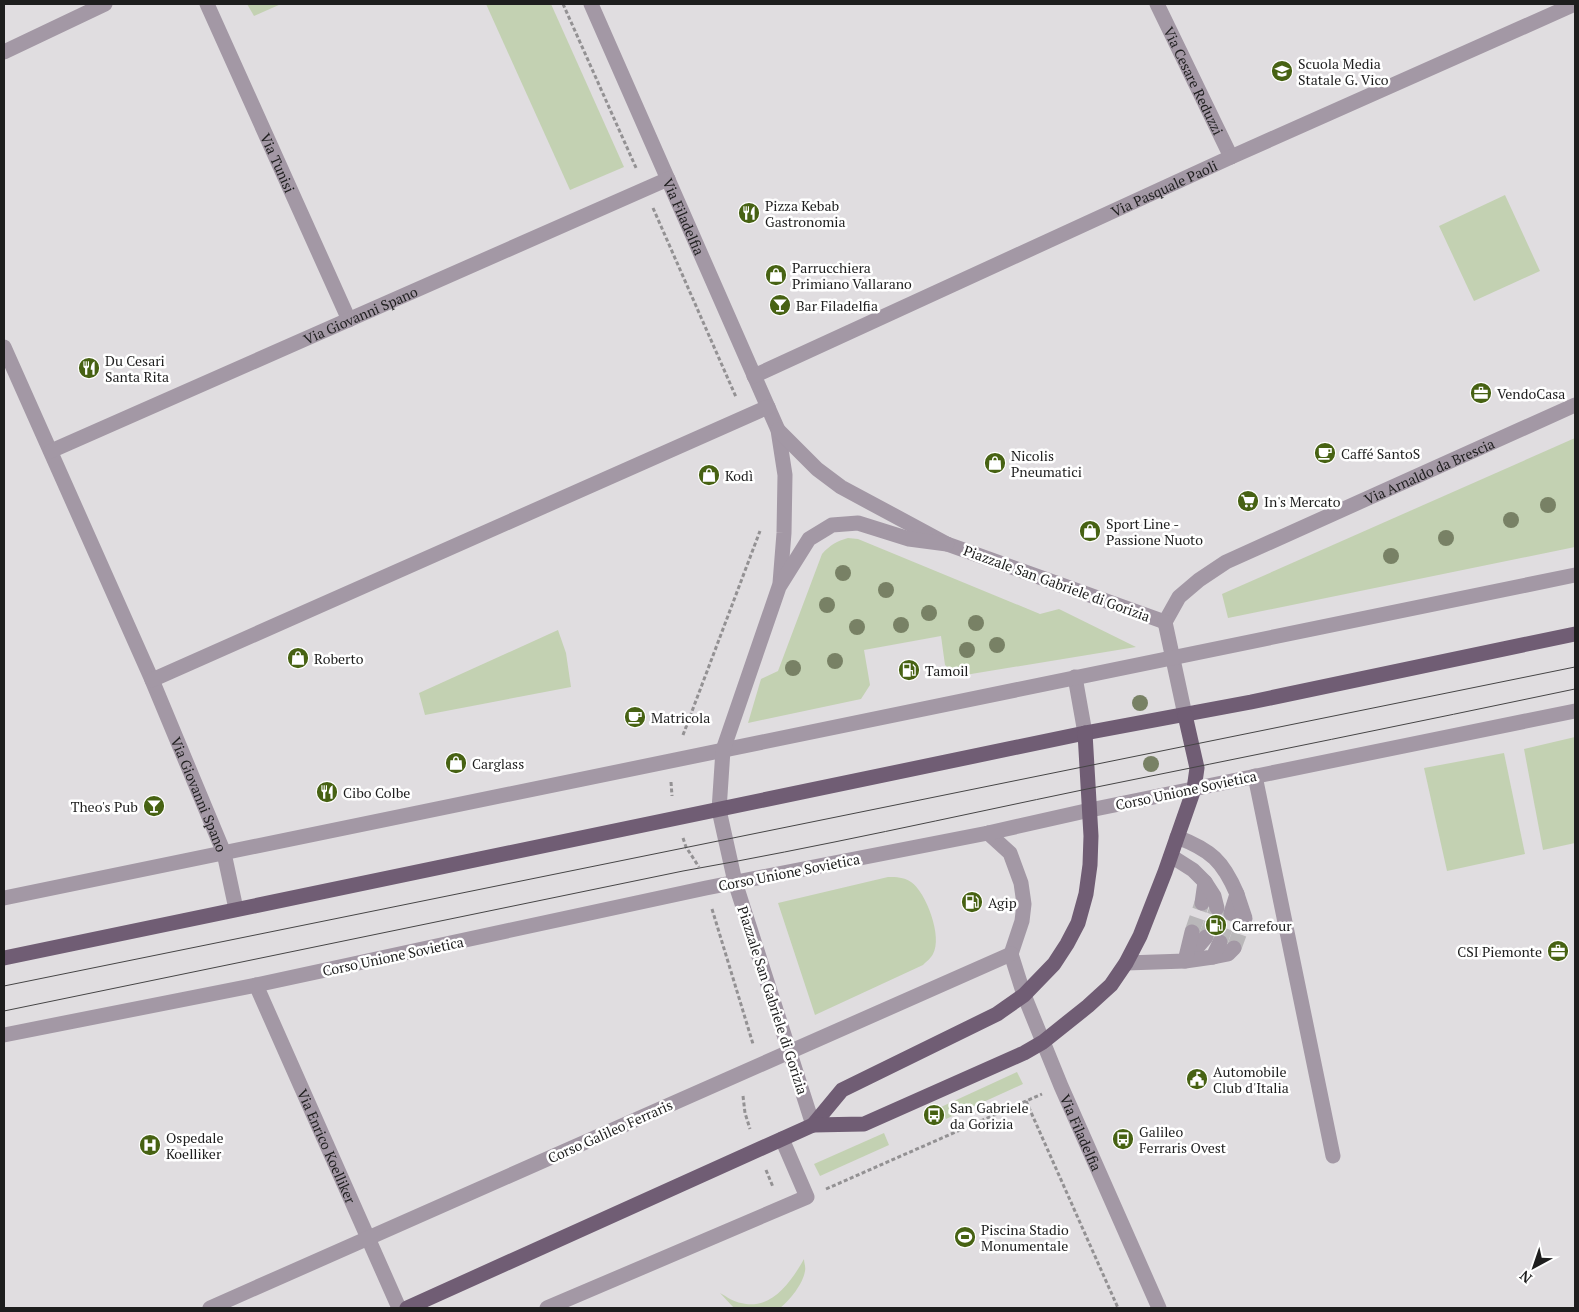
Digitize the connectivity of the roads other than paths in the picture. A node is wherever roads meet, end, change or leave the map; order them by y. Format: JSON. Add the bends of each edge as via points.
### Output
{"nodes":[{"id":1,"x":105,"y":4,"type":"edge"},
{"id":2,"x":207,"y":4,"type":"edge"},
{"id":3,"x":591,"y":4,"type":"edge"},
{"id":4,"x":1157,"y":4,"type":"edge"},
{"id":5,"x":1575,"y":4,"type":"edge"},
{"id":6,"x":4,"y":52,"type":"edge"},
{"id":7,"x":1231,"y":157,"type":"junction"},
{"id":8,"x":668,"y":179,"type":"junction"},
{"id":9,"x":349,"y":320,"type":"junction"},
{"id":10,"x":4,"y":347,"type":"edge"},
{"id":11,"x":754,"y":376,"type":"junction"},
{"id":12,"x":1575,"y":405,"type":"edge"},
{"id":13,"x":768,"y":407,"type":"junction"},
{"id":14,"x":778,"y":430,"type":"junction"},
{"id":15,"x":51,"y":451,"type":"junction"},
{"id":16,"x":947,"y":544,"type":"junction"},
{"id":17,"x":1575,"y":575,"type":"edge"},
{"id":18,"x":779,"y":587,"type":"junction"},
{"id":19,"x":1165,"y":622,"type":"junction"},
{"id":20,"x":1575,"y":634,"type":"edge"},
{"id":21,"x":1172,"y":657,"type":"junction"},
{"id":22,"x":1075,"y":677,"type":"junction"},
{"id":23,"x":152,"y":680,"type":"junction"},
{"id":24,"x":1575,"y":711,"type":"edge"},
{"id":25,"x":1185,"y":715,"type":"junction"},
{"id":26,"x":1085,"y":733,"type":"junction"},
{"id":27,"x":723,"y":750,"type":"junction"},
{"id":28,"x":1255,"y":776,"type":"junction"},
{"id":29,"x":1194,"y":789,"type":"junction"},
{"id":30,"x":719,"y":810,"type":"junction"},
{"id":31,"x":1090,"y":810,"type":"junction"},
{"id":32,"x":988,"y":833,"type":"junction"},
{"id":33,"x":1177,"y":837,"type":"junction"},
{"id":34,"x":224,"y":852,"type":"junction"},
{"id":35,"x":1171,"y":856,"type":"junction"},
{"id":36,"x":735,"y":882,"type":"junction"},
{"id":37,"x":4,"y":898,"type":"edge"},
{"id":38,"x":1209,"y":905,"type":"tunnel mouth"},
{"id":39,"x":236,"y":909,"type":"junction"},
{"id":40,"x":1238,"y":916,"type":"tunnel mouth"},
{"id":41,"x":1234,"y":948,"type":"tunnel mouth"},
{"id":42,"x":1011,"y":954,"type":"junction"},
{"id":43,"x":4,"y":958,"type":"edge"},
{"id":44,"x":1213,"y":958,"type":"junction"},
{"id":45,"x":1186,"y":961,"type":"junction"},
{"id":46,"x":1126,"y":963,"type":"junction"},
{"id":47,"x":256,"y":985,"type":"junction"},
{"id":48,"x":1024,"y":995,"type":"junction"},
{"id":49,"x":4,"y":1034,"type":"edge"},
{"id":50,"x":1043,"y":1042,"type":"junction"},
{"id":51,"x":789,"y":1052,"type":"junction"},
{"id":52,"x":813,"y":1125,"type":"junction"},
{"id":53,"x":782,"y":1139,"type":"junction"},
{"id":54,"x":1333,"y":1156,"type":"dead end"},
{"id":55,"x":367,"y":1238,"type":"junction"},
{"id":56,"x":210,"y":1308,"type":"edge"},
{"id":57,"x":399,"y":1308,"type":"edge"},
{"id":58,"x":407,"y":1308,"type":"edge"},
{"id":59,"x":547,"y":1308,"type":"edge"},
{"id":60,"x":1159,"y":1308,"type":"edge"}],
"edges":[{"from":1,"to":6,"type":"street"},
{"from":2,"to":9,"type":"street","name":"Via Tunisi"},
{"from":3,"to":8,"type":"street","name":"Via Filadelfia"},
{"from":4,"to":7,"type":"street","name":"Via Cesare Reduzzi"},
{"from":5,"to":7,"type":"street","name":"Via Pasquale Paoli"},
{"from":7,"to":11,"type":"street","name":"Via Pasquale Paoli"},
{"from":8,"to":9,"type":"street","name":"Via Giovanni Spano"},
{"from":8,"to":11,"type":"street","name":"Via Filadelfia"},
{"from":9,"to":15,"type":"street","name":"Via Giovanni Spano"},
{"from":10,"to":15,"type":"street","name":"Via Giovanni Spano"},
{"from":11,"to":13,"type":"street","name":"Via Filadelfia"},
{"from":12,"to":19,"type":"street","name":"Via Arnaldo da Brescia","via":[[1226,562],[1179,597]]},
{"from":13,"to":14,"type":"street","name":"Via Filadelfia"},
{"from":13,"to":23,"type":"street"},
{"from":14,"to":16,"type":"street","name":"Piazzale San Gabriele di Gorizia","via":[[841,487]]},
{"from":14,"to":18,"type":"street","name":"Piazzale San Gabriele di Gorizia","via":[[785,475]]},
{"from":15,"to":23,"type":"street","name":"Via Giovanni Spano"},
{"from":16,"to":18,"type":"street","name":"Piazzale San Gabriele di Gorizia","via":[[909,539],[858,522],[832,525],[809,539]]},
{"from":16,"to":19,"type":"street","name":"Piazzale San Gabriele di Gorizia"},
{"from":17,"to":21,"type":"street"},
{"from":18,"to":27,"type":"street","name":"Piazzale San Gabriele di Gorizia"},
{"from":19,"to":21,"type":"street","name":"Piazzale San Gabriele di Gorizia"},
{"from":20,"to":25,"type":"main road"},
{"from":21,"to":22,"type":"street"},
{"from":21,"to":25,"type":"street","name":"Piazzale San Gabriele di Gorizia"},
{"from":22,"to":26,"type":"street"},
{"from":22,"to":27,"type":"street"},
{"from":23,"to":34,"type":"street","name":"Via Giovanni Spano"},
{"from":24,"to":28,"type":"street","name":"Corso Unione Sovietica"},
{"from":25,"to":26,"type":"main road"},
{"from":25,"to":29,"type":"main road","name":"Piazzale San Gabriele di Gorizia","via":[[1196,768]]},
{"from":26,"to":30,"type":"main road"},
{"from":26,"to":31,"type":"main road"},
{"from":27,"to":30,"type":"street","name":"Piazzale San Gabriele di Gorizia"},
{"from":27,"to":34,"type":"street"},
{"from":28,"to":29,"type":"street","name":"Corso Unione Sovietica"},
{"from":28,"to":54,"type":"street"},
{"from":29,"to":31,"type":"street","name":"Corso Unione Sovietica"},
{"from":29,"to":33,"type":"main road","name":"Piazzale San Gabriele di Gorizia"},
{"from":30,"to":36,"type":"street","name":"Piazzale San Gabriele di Gorizia"},
{"from":30,"to":39,"type":"main road"},
{"from":31,"to":32,"type":"street","name":"Corso Unione Sovietica"},
{"from":31,"to":48,"type":"main road","via":[[1090,865],[1078,923],[1054,964]]},
{"from":32,"to":36,"type":"street","name":"Corso Unione Sovietica"},
{"from":32,"to":42,"type":"street","via":[[1010,853],[1024,904]]},
{"from":33,"to":35,"type":"main road","name":"Piazzale San Gabriele di Gorizia"},
{"from":33,"to":40,"type":"street","via":[[1200,846],[1229,875],[1237,894]]},
{"from":34,"to":37,"type":"street"},
{"from":34,"to":39,"type":"street","name":"Via Giovanni Spano"},
{"from":35,"to":38,"type":"street","via":[[1194,870],[1205,882]]},
{"from":35,"to":46,"type":"main road","name":"Piazzale San Gabriele di Gorizia"},
{"from":36,"to":47,"type":"street","name":"Corso Unione Sovietica"},
{"from":36,"to":51,"type":"street","name":"Piazzale San Gabriele di Gorizia"},
{"from":39,"to":43,"type":"main road"},
{"from":41,"to":44,"type":"street","via":[[1228,954]]},
{"from":42,"to":48,"type":"street","name":"Via Filadelfia"},
{"from":42,"to":51,"type":"street","name":"Corso Galileo Ferraris"},
{"from":44,"to":45,"type":"street"},
{"from":44,"to":45,"type":"street","via":[[1206,937]]},
{"from":45,"to":46,"type":"street"},
{"from":46,"to":50,"type":"main road","name":"Piazzale San Gabriele di Gorizia","via":[[1111,985]]},
{"from":47,"to":49,"type":"street","name":"Corso Unione Sovietica"},
{"from":47,"to":55,"type":"street","name":"Via Enrico Koelliker"},
{"from":48,"to":50,"type":"street","name":"Via Filadelfia"},
{"from":48,"to":52,"type":"main road","via":[[997,1014],[842,1090]]},
{"from":50,"to":52,"type":"main road","name":"Piazzale San Gabriele di Gorizia","via":[[864,1124]]},
{"from":50,"to":60,"type":"street","name":"Via Filadelfia"},
{"from":51,"to":52,"type":"street","name":"Piazzale San Gabriele di Gorizia"},
{"from":51,"to":55,"type":"street","name":"Corso Galileo Ferraris"},
{"from":52,"to":53,"type":"main road"},
{"from":53,"to":58,"type":"main road"},
{"from":53,"to":59,"type":"street","via":[[807,1197]]},
{"from":55,"to":56,"type":"street","name":"Corso Galileo Ferraris"},
{"from":55,"to":57,"type":"street","name":"Via Enrico Koelliker"}]}
